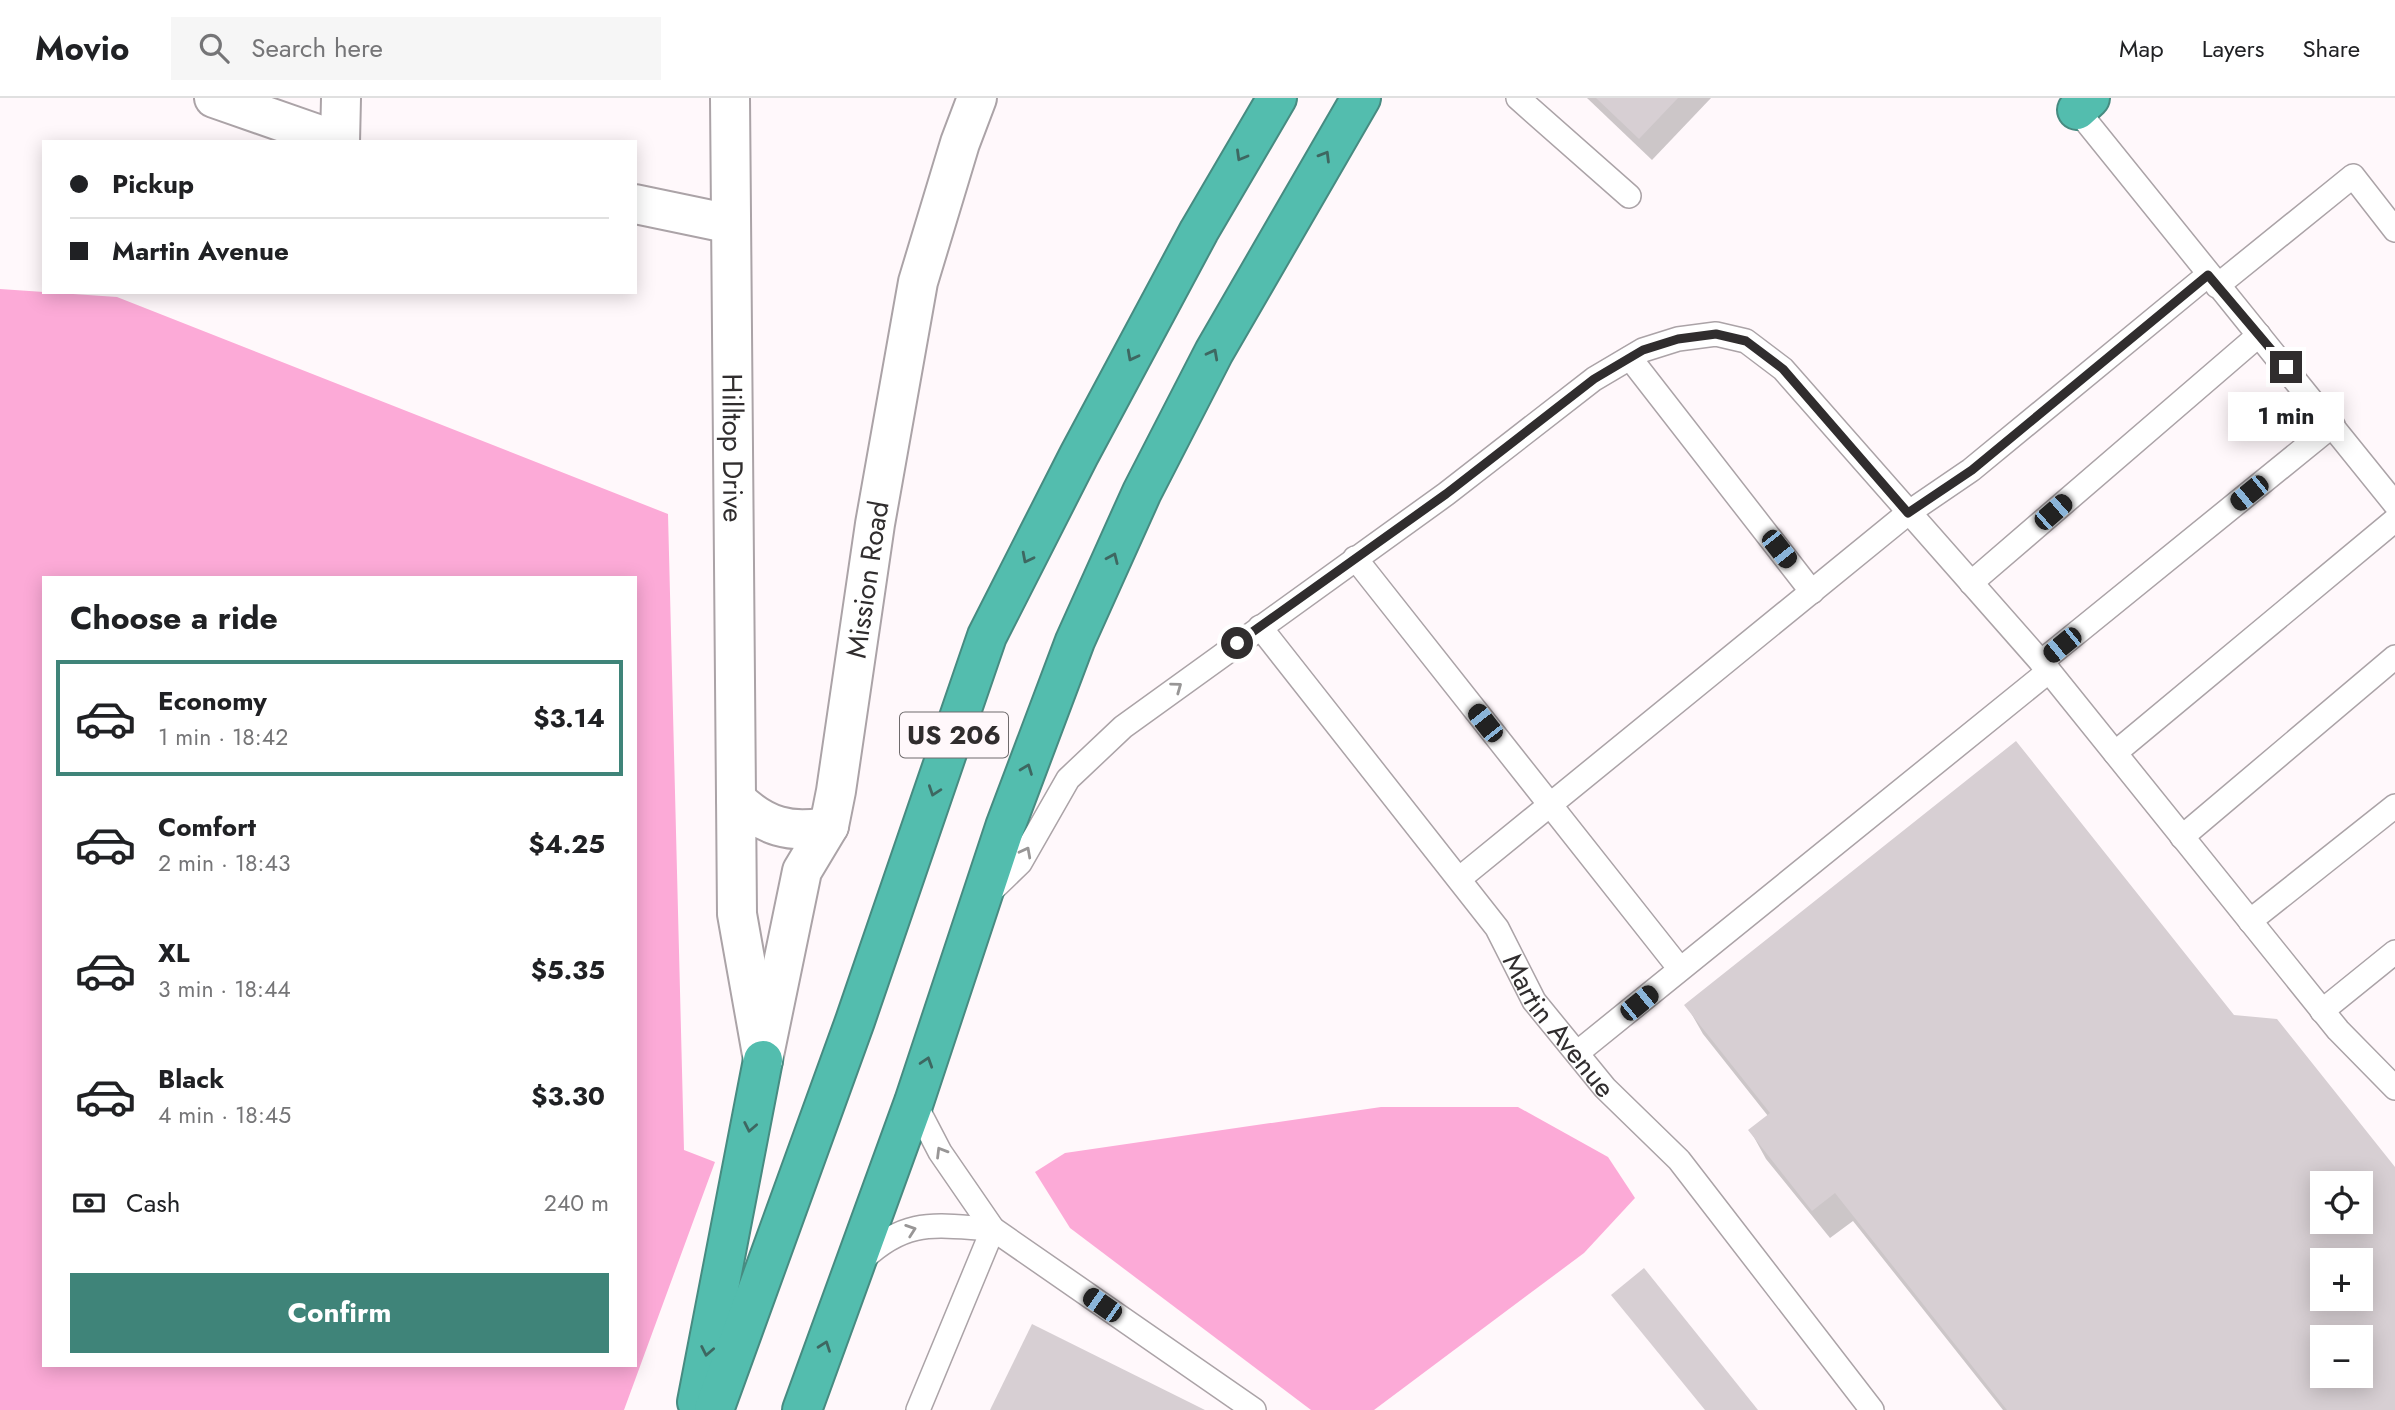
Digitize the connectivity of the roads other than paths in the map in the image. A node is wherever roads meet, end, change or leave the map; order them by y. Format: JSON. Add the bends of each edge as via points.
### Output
{"nodes":[{"id":1,"x":214,"y":98,"type":"edge"},
{"id":2,"x":341,"y":98,"type":"edge"},
{"id":3,"x":730,"y":98,"type":"edge"},
{"id":4,"x":977,"y":98,"type":"edge"},
{"id":5,"x":1277,"y":98,"type":"edge"},
{"id":6,"x":1361,"y":98,"type":"edge"},
{"id":7,"x":1518,"y":98,"type":"edge"},
{"id":8,"x":2078,"y":102,"type":"edge"},
{"id":9,"x":334,"y":140,"type":"edge"},
{"id":10,"x":340,"y":140,"type":"edge"},
{"id":11,"x":1629,"y":196,"type":"dead end"},
{"id":12,"x":637,"y":204,"type":"edge"},
{"id":13,"x":731,"y":224,"type":"junction"},
{"id":14,"x":2395,"y":230,"type":"edge"},
{"id":15,"x":2213,"y":281,"type":"junction"},
{"id":16,"x":2259,"y":335,"type":"junction"},
{"id":17,"x":1630,"y":358,"type":"junction"},
{"id":18,"x":2333,"y":425,"type":"junction"},
{"id":19,"x":2395,"y":504,"type":"edge"},
{"id":20,"x":1908,"y":513,"type":"junction"},
{"id":21,"x":2395,"y":520,"type":"edge"},
{"id":22,"x":1355,"y":558,"type":"junction"},
{"id":23,"x":1971,"y":583,"type":"junction"},
{"id":24,"x":1812,"y":592,"type":"junction"},
{"id":25,"x":1260,"y":627,"type":"junction"},
{"id":26,"x":2395,"y":657,"type":"edge"},
{"id":27,"x":2045,"y":667,"type":"junction"},
{"id":28,"x":2115,"y":753,"type":"junction"},
{"id":29,"x":736,"y":799,"type":"junction"},
{"id":30,"x":1550,"y":805,"type":"junction"},
{"id":31,"x":2395,"y":806,"type":"edge"},
{"id":32,"x":829,"y":826,"type":"junction"},
{"id":33,"x":2182,"y":837,"type":"junction"},
{"id":34,"x":1459,"y":879,"type":"junction"},
{"id":35,"x":980,"y":902,"type":"junction"},
{"id":36,"x":2249,"y":921,"type":"junction"},
{"id":37,"x":2395,"y":953,"type":"edge"},
{"id":38,"x":1681,"y":969,"type":"junction"},
{"id":39,"x":2322,"y":1011,"type":"junction"},
{"id":40,"x":1577,"y":1053,"type":"junction"},
{"id":41,"x":763,"y":1060,"type":"junction"},
{"id":42,"x":2395,"y":1088,"type":"edge"},
{"id":43,"x":914,"y":1102,"type":"junction"},
{"id":44,"x":993,"y":1230,"type":"junction"},
{"id":45,"x":855,"y":1266,"type":"junction"},
{"id":46,"x":696,"y":1410,"type":"edge"},
{"id":47,"x":714,"y":1410,"type":"edge"},
{"id":48,"x":802,"y":1410,"type":"edge"},
{"id":49,"x":918,"y":1410,"type":"edge"},
{"id":50,"x":1254,"y":1410,"type":"edge"},
{"id":51,"x":1872,"y":1410,"type":"edge"}],
"edges":[{"from":1,"to":9,"type":"street"},
{"from":2,"to":10,"type":"street"},
{"from":3,"to":13,"type":"street","name":"Hilltop Drive"},
{"from":4,"to":32,"type":"street","name":"Mission Road","via":[[918,282]]},
{"from":5,"to":47,"type":"highway","number":"US 206","one_way":true,"via":[[1149,323],[987,636],[855,1021]]},
{"from":35,"to":6,"type":"highway","number":"US 206","one_way":true,"via":[[1075,641],[1142,492],[1227,329]]},
{"from":7,"to":11,"type":"lane"},
{"from":8,"to":15,"type":"lane"},
{"from":12,"to":13,"type":"street"},
{"from":13,"to":29,"type":"street","name":"Hilltop Drive"},
{"from":14,"to":15,"type":"lane","via":[[2353,176]]},
{"from":15,"to":16,"type":"lane"},
{"from":15,"to":20,"type":"lane","via":[[1972,470]]},
{"from":16,"to":18,"type":"lane"},
{"from":16,"to":23,"type":"lane"},
{"from":17,"to":20,"type":"lane","via":[[1678,339],[1716,334],[1746,341],[1783,369]]},
{"from":17,"to":22,"type":"lane","via":[[1594,379]]},
{"from":17,"to":24,"type":"lane"},
{"from":18,"to":19,"type":"lane"},
{"from":18,"to":27,"type":"lane"},
{"from":20,"to":23,"type":"lane"},
{"from":20,"to":24,"type":"lane"},
{"from":21,"to":28,"type":"lane"},
{"from":22,"to":25,"type":"lane"},
{"from":22,"to":30,"type":"lane"},
{"from":23,"to":27,"type":"lane"},
{"from":24,"to":30,"type":"lane"},
{"from":25,"to":34,"type":"lane","name":"Martin Avenue"},
{"from":35,"to":25,"type":"lane","one_way":true,"via":[[1020,863],[1068,779],[1123,727]]},
{"from":26,"to":33,"type":"lane"},
{"from":27,"to":28,"type":"lane"},
{"from":27,"to":38,"type":"lane"},
{"from":28,"to":33,"type":"lane"},
{"from":29,"to":32,"type":"street","via":[[755,818],[782,827],[811,830]]},
{"from":29,"to":41,"type":"street","name":"Hilltop Drive","via":[[737,914]]},
{"from":30,"to":34,"type":"lane"},
{"from":30,"to":38,"type":"lane"},
{"from":31,"to":36,"type":"lane"},
{"from":32,"to":41,"type":"street","name":"Mission Road","via":[[802,871]]},
{"from":33,"to":36,"type":"lane"},
{"from":34,"to":40,"type":"lane","name":"Martin Avenue","via":[[1497,928],[1534,1001]]},
{"from":43,"to":35,"type":"highway","number":"US 206","one_way":true},
{"from":36,"to":39,"type":"lane"},
{"from":37,"to":39,"type":"lane"},
{"from":38,"to":40,"type":"lane"},
{"from":39,"to":42,"type":"lane"},
{"from":40,"to":51,"type":"lane","name":"Martin Avenue","via":[[1605,1088],[1679,1160]]},
{"from":41,"to":46,"type":"highway","one_way":true},
{"from":44,"to":43,"type":"lane","one_way":true,"via":[[940,1152]]},
{"from":43,"to":45,"type":"highway","number":"US 206"},
{"from":45,"to":44,"type":"lane","one_way":true,"via":[[885,1239],[920,1226]]},
{"from":44,"to":49,"type":"lane"},
{"from":44,"to":50,"type":"lane"},
{"from":48,"to":45,"type":"highway","number":"US 206","one_way":true}]}
